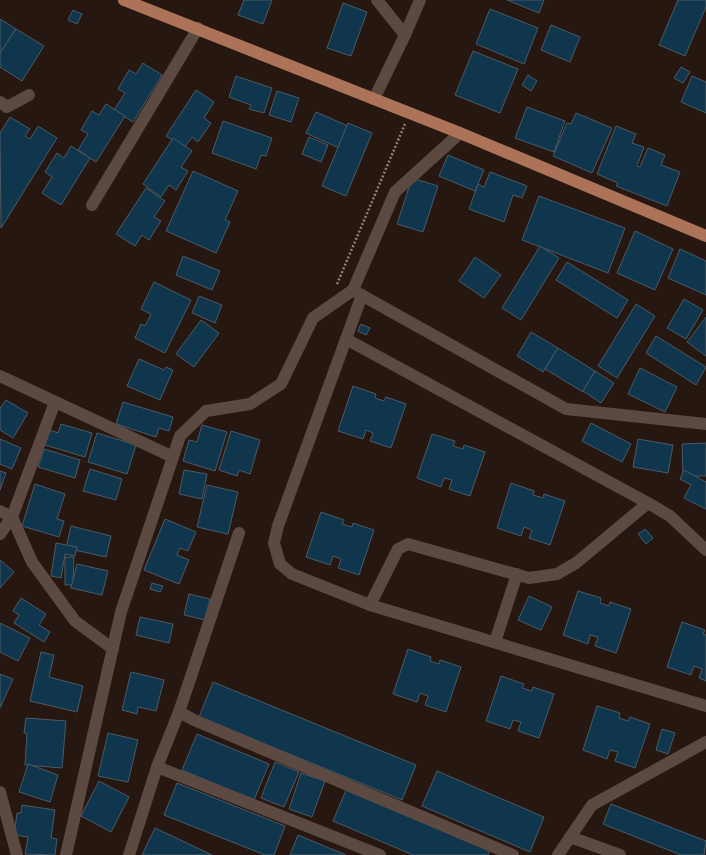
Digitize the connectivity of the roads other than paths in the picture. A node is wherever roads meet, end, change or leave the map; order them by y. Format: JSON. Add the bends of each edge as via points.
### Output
{"nodes":[{"id":1,"x":124,"y":0,"type":"edge"},
{"id":2,"x":377,"y":0,"type":"edge"},
{"id":3,"x":420,"y":0,"type":"edge"},
{"id":4,"x":198,"y":28,"type":"junction"},
{"id":5,"x":405,"y":35,"type":"junction"},
{"id":6,"x":29,"y":95,"type":"dead end"},
{"id":7,"x":374,"y":99,"type":"junction"},
{"id":8,"x":0,"y":102,"type":"edge"},
{"id":9,"x":460,"y":133,"type":"junction"},
{"id":10,"x":92,"y":205,"type":"dead end"},
{"id":11,"x":706,"y":236,"type":"edge"},
{"id":12,"x":357,"y":293,"type":"junction"},
{"id":13,"x":346,"y":339,"type":"junction"},
{"id":14,"x":0,"y":376,"type":"edge"},
{"id":15,"x":55,"y":402,"type":"junction"},
{"id":16,"x":706,"y":424,"type":"edge"},
{"id":17,"x":173,"y":457,"type":"junction"},
{"id":18,"x":648,"y":504,"type":"junction"},
{"id":19,"x":0,"y":511,"type":"edge"},
{"id":20,"x":12,"y":517,"type":"junction"},
{"id":21,"x":239,"y":533,"type":"dead end"},
{"id":22,"x":0,"y":534,"type":"edge"},
{"id":23,"x":706,"y":550,"type":"edge"},
{"id":24,"x":517,"y":574,"type":"junction"},
{"id":25,"x":370,"y":605,"type":"junction"},
{"id":26,"x":495,"y":642,"type":"junction"},
{"id":27,"x":113,"y":648,"type":"junction"},
{"id":28,"x":706,"y":706,"type":"edge"},
{"id":29,"x":179,"y":712,"type":"junction"},
{"id":30,"x":706,"y":742,"type":"edge"},
{"id":31,"x":157,"y":767,"type":"junction"},
{"id":32,"x":0,"y":792,"type":"edge"},
{"id":33,"x":570,"y":837,"type":"junction"},
{"id":34,"x":17,"y":855,"type":"edge"},
{"id":35,"x":66,"y":855,"type":"edge"},
{"id":36,"x":129,"y":855,"type":"edge"},
{"id":37,"x":380,"y":855,"type":"edge"},
{"id":38,"x":513,"y":855,"type":"edge"},
{"id":39,"x":558,"y":855,"type":"edge"},
{"id":40,"x":620,"y":855,"type":"edge"}],
"edges":[{"from":1,"to":4,"type":"main road"},
{"from":2,"to":5,"type":"street"},
{"from":3,"to":5,"type":"street"},
{"from":4,"to":7,"type":"main road"},
{"from":4,"to":10,"type":"street"},
{"from":5,"to":7,"type":"street"},
{"from":6,"to":8,"type":"street","via":[[7,107]]},
{"from":7,"to":9,"type":"main road"},
{"from":9,"to":11,"type":"main road"},
{"from":9,"to":12,"type":"street","via":[[394,192]]},
{"from":12,"to":13,"type":"street"},
{"from":12,"to":16,"type":"street","via":[[566,409]]},
{"from":12,"to":17,"type":"street","via":[[312,318],[281,384],[250,404],[206,411],[180,436]]},
{"from":13,"to":18,"type":"street"},
{"from":13,"to":25,"type":"street","via":[[274,543],[280,564],[292,574]]},
{"from":14,"to":15,"type":"street"},
{"from":15,"to":17,"type":"street"},
{"from":15,"to":20,"type":"street"},
{"from":17,"to":27,"type":"street","via":[[121,612]]},
{"from":18,"to":23,"type":"street","via":[[670,516]]},
{"from":18,"to":24,"type":"street","via":[[576,563],[557,574],[529,578]]},
{"from":19,"to":20,"type":"street"},
{"from":20,"to":22,"type":"street"},
{"from":20,"to":27,"type":"street","via":[[32,562],[75,621]]},
{"from":21,"to":29,"type":"street"},
{"from":24,"to":25,"type":"street","via":[[408,544],[398,549]]},
{"from":24,"to":26,"type":"street"},
{"from":25,"to":26,"type":"street"},
{"from":26,"to":28,"type":"street"},
{"from":27,"to":35,"type":"street"},
{"from":29,"to":31,"type":"street"},
{"from":29,"to":38,"type":"street"},
{"from":30,"to":33,"type":"street","via":[[592,805]]},
{"from":31,"to":36,"type":"street"},
{"from":31,"to":37,"type":"street"},
{"from":32,"to":34,"type":"street"},
{"from":33,"to":39,"type":"street"},
{"from":33,"to":40,"type":"street"}]}
